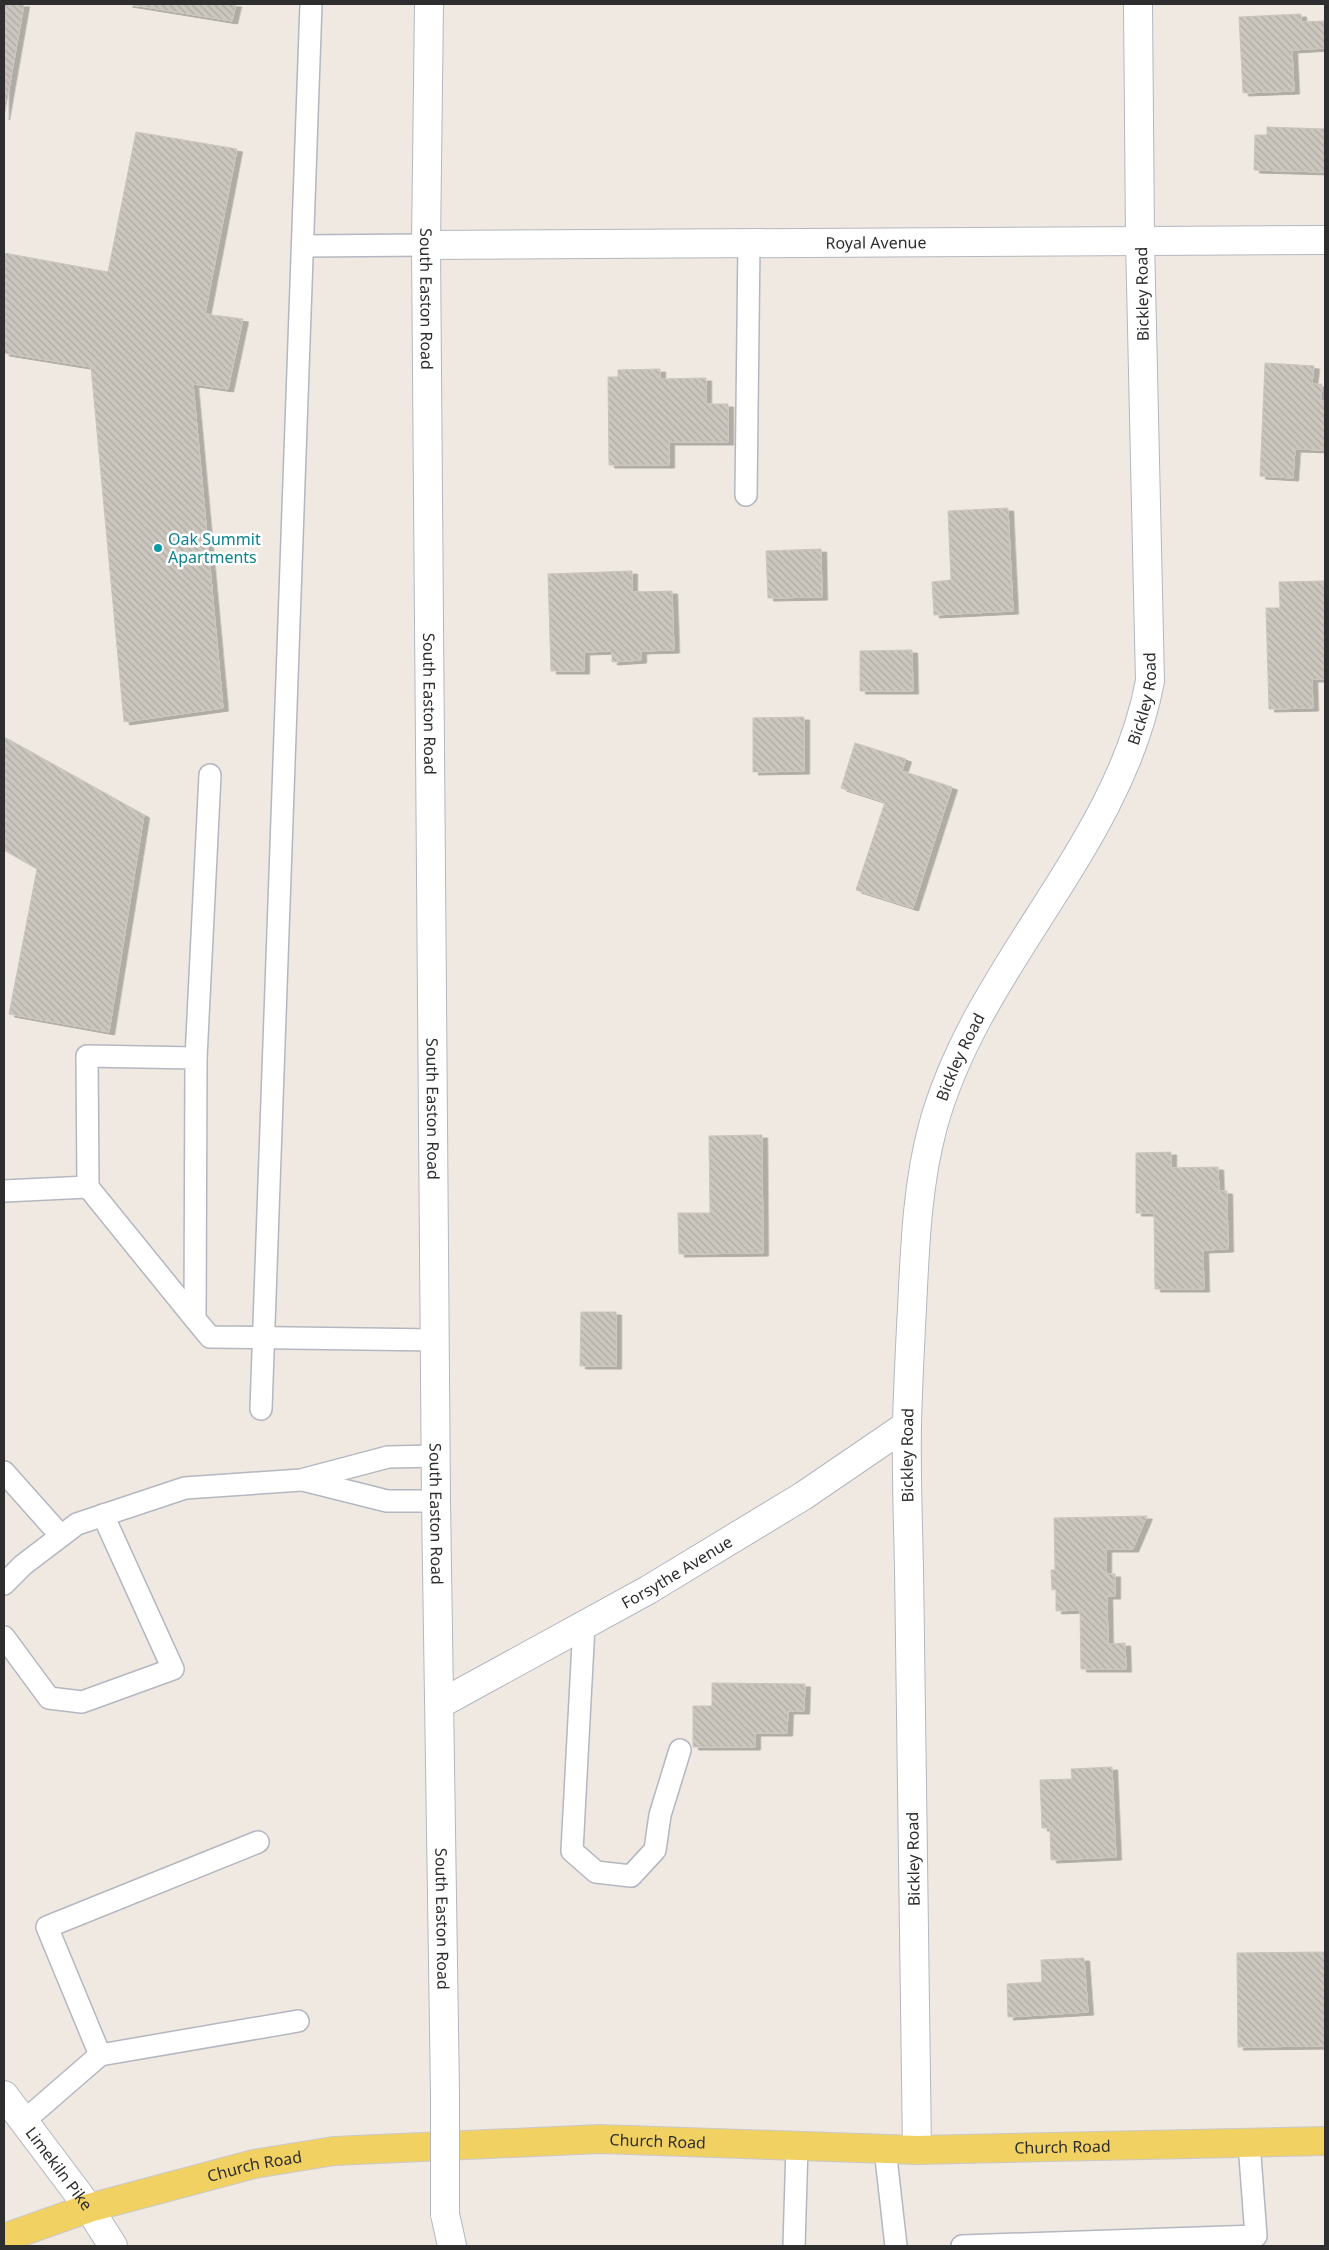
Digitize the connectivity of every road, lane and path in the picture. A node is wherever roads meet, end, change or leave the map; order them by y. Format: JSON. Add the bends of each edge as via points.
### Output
{"nodes":[{"id":1,"x":311,"y":4,"type":"edge"},
{"id":2,"x":429,"y":4,"type":"edge"},
{"id":3,"x":1138,"y":4,"type":"edge"},
{"id":4,"x":1140,"y":240,"type":"junction"},
{"id":5,"x":1325,"y":240,"type":"edge"},
{"id":6,"x":749,"y":242,"type":"junction"},
{"id":7,"x":426,"y":245,"type":"junction"},
{"id":8,"x":302,"y":246,"type":"junction"},
{"id":9,"x":746,"y":495,"type":"dead end"},
{"id":10,"x":210,"y":775,"type":"dead end"},
{"id":11,"x":196,"y":1058,"type":"junction"},
{"id":12,"x":88,"y":1188,"type":"junction"},
{"id":13,"x":4,"y":1191,"type":"edge"},
{"id":14,"x":195,"y":1319,"type":"junction"},
{"id":15,"x":263,"y":1339,"type":"junction"},
{"id":16,"x":437,"y":1340,"type":"junction"},
{"id":17,"x":261,"y":1409,"type":"dead end"},
{"id":18,"x":907,"y":1425,"type":"junction"},
{"id":19,"x":436,"y":1456,"type":"junction"},
{"id":20,"x":4,"y":1472,"type":"edge"},
{"id":21,"x":301,"y":1480,"type":"junction"},
{"id":22,"x":436,"y":1501,"type":"junction"},
{"id":23,"x":103,"y":1515,"type":"junction"},
{"id":24,"x":62,"y":1536,"type":"junction"},
{"id":25,"x":4,"y":1584,"type":"edge"},
{"id":26,"x":584,"y":1625,"type":"junction"},
{"id":27,"x":4,"y":1637,"type":"edge"},
{"id":28,"x":440,"y":1704,"type":"junction"},
{"id":29,"x":680,"y":1750,"type":"dead end"},
{"id":30,"x":258,"y":1842,"type":"dead end"},
{"id":31,"x":298,"y":2021,"type":"dead end"},
{"id":32,"x":100,"y":2055,"type":"junction"},
{"id":33,"x":4,"y":2094,"type":"edge"},
{"id":34,"x":24,"y":2121,"type":"junction"},
{"id":35,"x":1325,"y":2141,"type":"edge"},
{"id":36,"x":1249,"y":2143,"type":"junction"},
{"id":37,"x":797,"y":2146,"type":"junction"},
{"id":38,"x":884,"y":2149,"type":"junction"},
{"id":39,"x":917,"y":2150,"type":"junction"},
{"id":40,"x":89,"y":2208,"type":"junction"},
{"id":41,"x":445,"y":2214,"type":"junction"},
{"id":42,"x":4,"y":2238,"type":"edge"},
{"id":43,"x":113,"y":2246,"type":"edge"},
{"id":44,"x":439,"y":2246,"type":"edge"},
{"id":45,"x":452,"y":2246,"type":"edge"},
{"id":46,"x":794,"y":2246,"type":"edge"},
{"id":47,"x":896,"y":2246,"type":"edge"},
{"id":48,"x":962,"y":2246,"type":"edge"}],
"edges":[{"from":1,"to":8,"type":"lane"},
{"from":2,"to":7,"type":"street","name":"South Easton Road"},
{"from":3,"to":4,"type":"street","name":"Bickley Road"},
{"from":4,"to":5,"type":"street","name":"Royal Avenue"},
{"from":4,"to":6,"type":"street","name":"Royal Avenue"},
{"from":4,"to":18,"type":"street","name":"Bickley Road","via":[[1150,681],[1144,716],[1104,809],[972,1030],[948,1082],[925,1158],[917,1222]]},
{"from":6,"to":7,"type":"street","name":"Royal Avenue"},
{"from":6,"to":9,"type":"lane"},
{"from":7,"to":8,"type":"lane"},
{"from":7,"to":16,"type":"street","name":"South Easton Road"},
{"from":8,"to":15,"type":"lane"},
{"from":10,"to":11,"type":"lane"},
{"from":11,"to":12,"type":"lane","via":[[87,1056]]},
{"from":11,"to":14,"type":"lane"},
{"from":12,"to":13,"type":"lane"},
{"from":12,"to":14,"type":"lane"},
{"from":14,"to":15,"type":"lane","via":[[210,1337]]},
{"from":15,"to":16,"type":"lane"},
{"from":15,"to":17,"type":"lane"},
{"from":16,"to":19,"type":"street","name":"South Easton Road"},
{"from":18,"to":26,"type":"street","name":"Forsythe Avenue","via":[[803,1496]]},
{"from":18,"to":39,"type":"street","name":"Bickley Road"},
{"from":19,"to":21,"type":"lane","via":[[388,1457]]},
{"from":19,"to":22,"type":"street","name":"South Easton Road"},
{"from":20,"to":24,"type":"lane"},
{"from":21,"to":22,"type":"lane","via":[[387,1501]]},
{"from":21,"to":23,"type":"lane","via":[[185,1488]]},
{"from":22,"to":28,"type":"street","name":"South Easton Road"},
{"from":23,"to":24,"type":"lane","via":[[77,1524]]},
{"from":23,"to":27,"type":"lane","via":[[173,1668],[82,1702],[49,1698]]},
{"from":24,"to":25,"type":"lane","via":[[23,1565]]},
{"from":26,"to":28,"type":"street","name":"Forsythe Avenue"},
{"from":26,"to":29,"type":"lane","via":[[572,1851],[596,1872],[631,1876],[655,1850],[660,1815]]},
{"from":28,"to":41,"type":"street","name":"South Easton Road","bridge":true},
{"from":30,"to":32,"type":"lane","via":[[48,1926]]},
{"from":31,"to":32,"type":"lane"},
{"from":32,"to":34,"type":"lane"},
{"from":33,"to":34,"type":"street","name":"Limekiln Pike"},
{"from":34,"to":40,"type":"street","name":"Limekiln Pike"},
{"from":35,"to":36,"type":"main road","name":"Church Road"},
{"from":36,"to":39,"type":"main road","name":"Church Road"},
{"from":36,"to":48,"type":"lane","via":[[1256,2236]]},
{"from":37,"to":38,"type":"main road","name":"Church Road"},
{"from":37,"to":40,"type":"main road","name":"Church Road","via":[[600,2139],[334,2151],[254,2164]]},
{"from":37,"to":46,"type":"lane"},
{"from":38,"to":39,"type":"main road","name":"Church Road"},
{"from":38,"to":47,"type":"lane"},
{"from":40,"to":42,"type":"main road","name":"Church Road"},
{"from":40,"to":43,"type":"street","name":"Limekiln Pike"},
{"from":41,"to":44,"type":"street","name":"South Easton Road"},
{"from":41,"to":45,"type":"street","name":"South Easton Road"}]}
